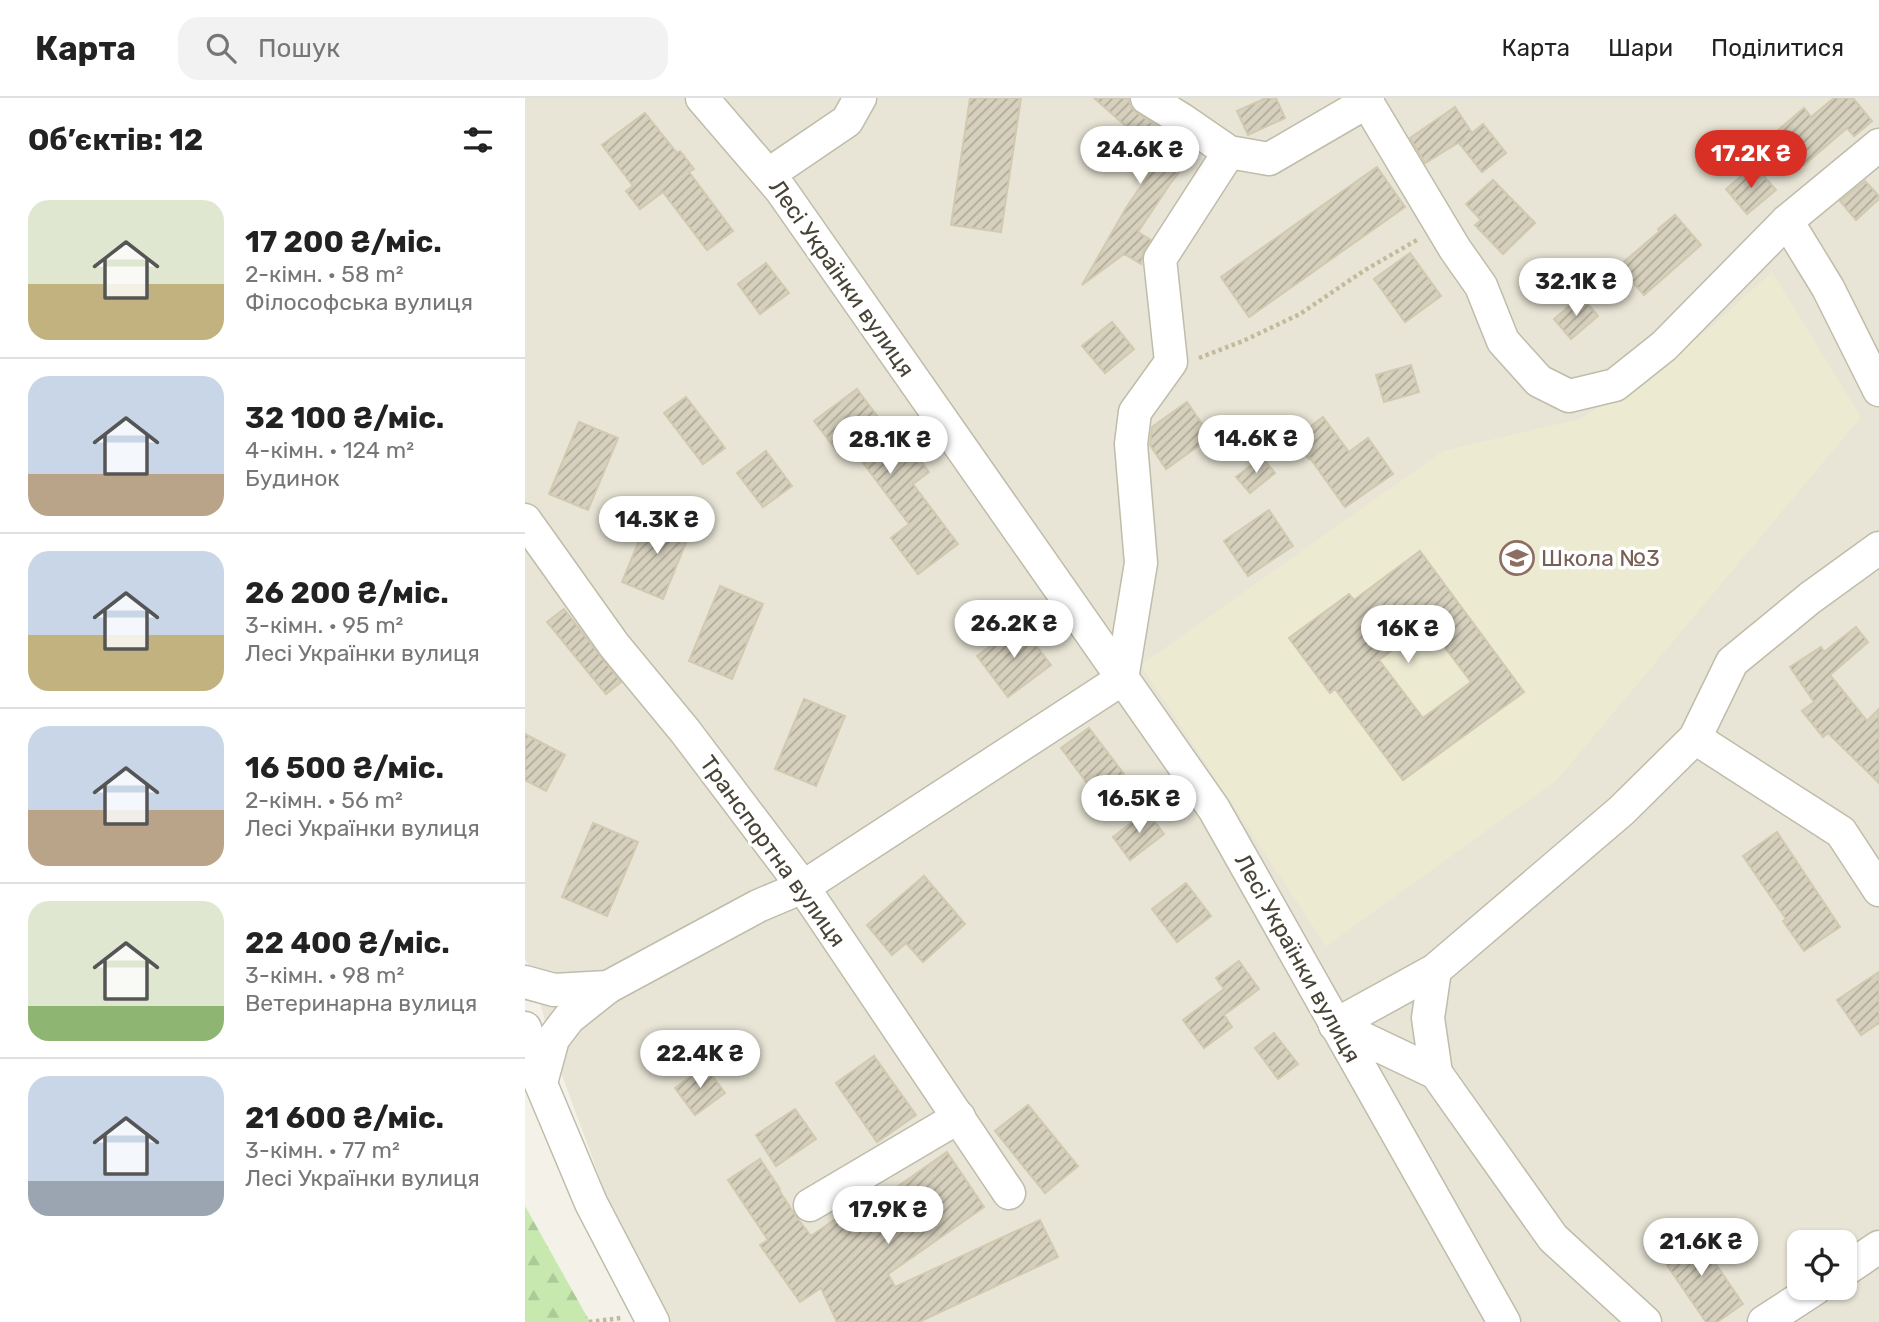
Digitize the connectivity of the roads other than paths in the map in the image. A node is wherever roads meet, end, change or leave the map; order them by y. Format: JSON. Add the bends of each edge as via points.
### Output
{"nodes":[{"id":1,"x":702,"y":98,"type":"edge"},
{"id":2,"x":860,"y":98,"type":"edge"},
{"id":3,"x":1147,"y":98,"type":"edge"},
{"id":4,"x":1368,"y":100,"type":"edge"},
{"id":5,"x":1879,"y":145,"type":"edge"},
{"id":6,"x":1229,"y":152,"type":"junction"},
{"id":7,"x":769,"y":174,"type":"junction"},
{"id":8,"x":1787,"y":221,"type":"junction"},
{"id":9,"x":1879,"y":390,"type":"edge"},
{"id":10,"x":525,"y":520,"type":"edge"},
{"id":11,"x":1879,"y":548,"type":"edge"},
{"id":12,"x":1122,"y":679,"type":"junction"},
{"id":13,"x":1695,"y":738,"type":"junction"},
{"id":14,"x":803,"y":887,"type":"junction"},
{"id":15,"x":1879,"y":890,"type":"edge"},
{"id":16,"x":1435,"y":970,"type":"junction"},
{"id":17,"x":525,"y":982,"type":"edge"},
{"id":18,"x":608,"y":987,"type":"junction"},
{"id":19,"x":1335,"y":1025,"type":"junction"},
{"id":20,"x":525,"y":1028,"type":"edge"},
{"id":21,"x":1436,"y":1073,"type":"junction"},
{"id":22,"x":541,"y":1084,"type":"junction"},
{"id":23,"x":959,"y":1117,"type":"junction"},
{"id":24,"x":1009,"y":1192,"type":"dead end"},
{"id":25,"x":810,"y":1205,"type":"dead end"},
{"id":26,"x":1879,"y":1247,"type":"edge"},
{"id":27,"x":1857,"y":1262,"type":"edge"},
{"id":28,"x":1798,"y":1300,"type":"edge"},
{"id":29,"x":653,"y":1322,"type":"edge"},
{"id":30,"x":1504,"y":1322,"type":"edge"},
{"id":31,"x":1645,"y":1322,"type":"edge"},
{"id":32,"x":1764,"y":1322,"type":"edge"}],
"edges":[{"from":1,"to":7,"type":"street","name":"Лесі Українки вулиця"},
{"from":2,"to":7,"type":"street","via":[[847,121]]},
{"from":3,"to":6,"type":"street"},
{"from":4,"to":6,"type":"street","via":[[1269,159]]},
{"from":4,"to":8,"type":"street","via":[[1481,286],[1503,341],[1539,381],[1569,396],[1615,385],[1664,346]]},
{"from":5,"to":8,"type":"street"},
{"from":6,"to":12,"type":"street","via":[[1160,259],[1171,362],[1135,412],[1131,444],[1141,563]]},
{"from":7,"to":12,"type":"street","name":"Лесі Українки вулиця"},
{"from":8,"to":9,"type":"street","via":[[1828,288]]},
{"from":10,"to":14,"type":"street","name":"Транспортна вулиця","via":[[614,645]]},
{"from":11,"to":13,"type":"street","via":[[1731,663]]},
{"from":12,"to":14,"type":"street"},
{"from":12,"to":19,"type":"street","name":"Лесі Українки вулиця","via":[[1214,809]]},
{"from":13,"to":15,"type":"street","via":[[1841,832]]},
{"from":13,"to":16,"type":"street","via":[[1622,811]]},
{"from":14,"to":18,"type":"street","via":[[758,906]]},
{"from":14,"to":23,"type":"street","name":"Транспортна вулиця"},
{"from":16,"to":19,"type":"street"},
{"from":16,"to":21,"type":"street","via":[[1427,1018]]},
{"from":17,"to":18,"type":"street","via":[[554,990]]},
{"from":18,"to":22,"type":"street","via":[[569,1018],[553,1040]]},
{"from":19,"to":21,"type":"street"},
{"from":19,"to":30,"type":"street","name":"Лесі Українки вулиця"},
{"from":20,"to":22,"type":"street"},
{"from":21,"to":31,"type":"street","via":[[1553,1238]]},
{"from":22,"to":29,"type":"street","via":[[591,1203]]},
{"from":23,"to":24,"type":"street","name":"Транспортна вулиця"},
{"from":23,"to":25,"type":"street"},
{"from":26,"to":27,"type":"street"},
{"from":28,"to":32,"type":"street"}]}
